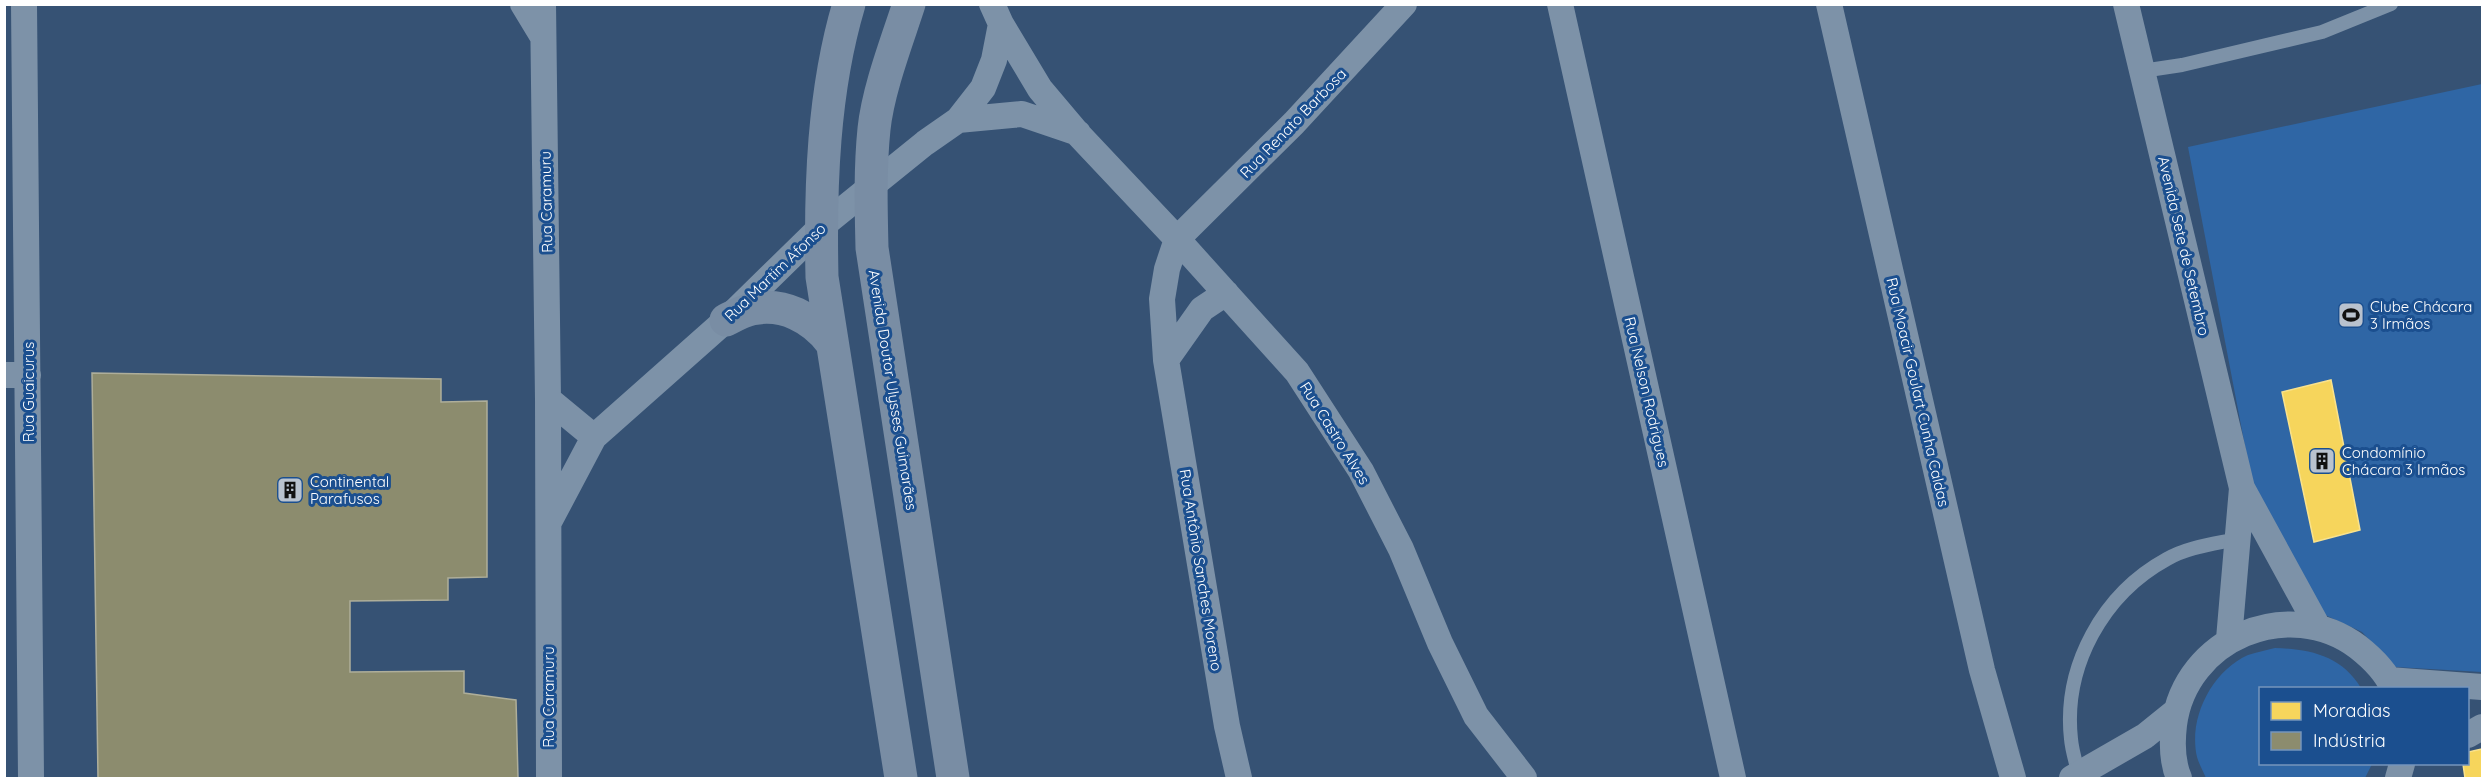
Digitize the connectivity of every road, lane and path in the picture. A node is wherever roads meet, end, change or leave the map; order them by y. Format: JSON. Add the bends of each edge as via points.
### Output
{"nodes":[{"id":1,"x":24,"y":4,"type":"edge"},
{"id":2,"x":523,"y":4,"type":"edge"},
{"id":3,"x":543,"y":4,"type":"edge"},
{"id":4,"x":849,"y":4,"type":"edge"},
{"id":5,"x":909,"y":4,"type":"edge"},
{"id":6,"x":1404,"y":4,"type":"edge"},
{"id":7,"x":1560,"y":4,"type":"edge"},
{"id":8,"x":1829,"y":4,"type":"edge"},
{"id":9,"x":2126,"y":4,"type":"edge"},
{"id":10,"x":2391,"y":4,"type":"edge"},
{"id":11,"x":996,"y":14,"type":"edge"},
{"id":12,"x":543,"y":38,"type":"junction"},
{"id":13,"x":2142,"y":71,"type":"junction"},
{"id":14,"x":958,"y":120,"type":"junction"},
{"id":15,"x":1078,"y":134,"type":"junction"},
{"id":16,"x":870,"y":186,"type":"junction"},
{"id":17,"x":821,"y":227,"type":"junction"},
{"id":18,"x":1177,"y":239,"type":"junction"},
{"id":19,"x":1226,"y":293,"type":"junction"},
{"id":20,"x":726,"y":320,"type":"junction"},
{"id":21,"x":831,"y":342,"type":"junction"},
{"id":22,"x":1166,"y":360,"type":"junction"},
{"id":23,"x":16,"y":375,"type":"edge"},
{"id":24,"x":548,"y":399,"type":"junction"},
{"id":25,"x":594,"y":437,"type":"junction"},
{"id":26,"x":2242,"y":488,"type":"junction"},
{"id":27,"x":547,"y":525,"type":"junction"},
{"id":28,"x":2237,"y":540,"type":"junction"},
{"id":29,"x":2318,"y":627,"type":"junction"},
{"id":30,"x":2229,"y":639,"type":"junction"},
{"id":31,"x":2391,"y":684,"type":"edge"},
{"id":32,"x":2482,"y":687,"type":"edge"},
{"id":33,"x":2176,"y":711,"type":"junction"},
{"id":34,"x":2076,"y":777,"type":"edge"},
{"id":35,"x":31,"y":778,"type":"edge"},
{"id":36,"x":549,"y":778,"type":"edge"},
{"id":37,"x":901,"y":778,"type":"edge"},
{"id":38,"x":953,"y":778,"type":"edge"},
{"id":39,"x":1239,"y":778,"type":"edge"},
{"id":40,"x":1524,"y":778,"type":"edge"},
{"id":41,"x":1734,"y":778,"type":"edge"},
{"id":42,"x":2013,"y":778,"type":"edge"},
{"id":43,"x":2179,"y":778,"type":"edge"}],
"edges":[{"from":1,"to":23,"type":"street","name":"Rua Guaicurus"},
{"from":2,"to":12,"type":"street"},
{"from":3,"to":12,"type":"street","name":"Rua Caramuru"},
{"from":4,"to":17,"type":"main road","via":[[833,75]]},
{"from":5,"to":16,"type":"main road","name":"Avenida Doutor Ulysses Guimarães","via":[[874,126]]},
{"from":6,"to":18,"type":"street","name":"Rua Renato Barbosa","via":[[1294,123]]},
{"from":7,"to":41,"type":"street","name":"Rua Nelson Rodrigues"},
{"from":8,"to":42,"type":"street","name":"Rua Moacir Goulart Cunha Caldas","via":[[1982,670]]},
{"from":9,"to":13,"type":"street","name":"Avenida Sete de Setembro"},
{"from":10,"to":13,"type":"lane","via":[[2322,32]]},
{"from":11,"to":14,"type":"street","name":"Rua Martim Afonso","via":[[994,60],[983,88]]},
{"from":11,"to":15,"type":"street","name":"Rua Castro Alves","via":[[1040,89]]},
{"from":12,"to":24,"type":"street","name":"Rua Caramuru"},
{"from":13,"to":26,"type":"street","name":"Avenida Sete de Setembro"},
{"from":14,"to":15,"type":"street","name":"Rua Castro Alves","via":[[1022,114]]},
{"from":14,"to":16,"type":"street","name":"Rua Martim Afonso"},
{"from":15,"to":18,"type":"street","name":"Rua Castro Alves"},
{"from":16,"to":17,"type":"street","name":"Rua Martim Afonso"},
{"from":16,"to":38,"type":"main road","name":"Avenida Doutor Ulysses Guimarães","via":[[872,248]]},
{"from":17,"to":20,"type":"street","name":"Rua Martim Afonso"},
{"from":17,"to":21,"type":"main road","via":[[822,276]]},
{"from":18,"to":19,"type":"street","name":"Rua Castro Alves"},
{"from":18,"to":22,"type":"street","name":"Rua Antônio Sanches Moreno","via":[[1162,299]]},
{"from":19,"to":22,"type":"street","via":[[1202,309]]},
{"from":19,"to":40,"type":"street","name":"Rua Castro Alves","via":[[1297,372],[1361,471],[1401,549],[1476,716]]},
{"from":20,"to":21,"type":"main road","via":[[753,308],[783,309],[810,321]]},
{"from":20,"to":25,"type":"street","name":"Rua Martim Afonso"},
{"from":21,"to":37,"type":"main road"},
{"from":22,"to":39,"type":"street","name":"Rua Antônio Sanches Moreno"},
{"from":23,"to":35,"type":"street","name":"Rua Guaicurus"},
{"from":24,"to":25,"type":"street"},
{"from":24,"to":27,"type":"street","name":"Rua Caramuru"},
{"from":25,"to":27,"type":"street","name":"Rua Martim Afonso"},
{"from":26,"to":28,"type":"street","name":"Avenida Sete de Setembro"},
{"from":26,"to":29,"type":"street","name":"Avenida Sete de Setembro"},
{"from":27,"to":36,"type":"street","name":"Rua Caramuru"},
{"from":28,"to":30,"type":"street","name":"Avenida Sete de Setembro"},
{"from":28,"to":34,"type":"lane","via":[[2202,546],[2168,558],[2138,578],[2112,604],[2091,634],[2071,703]]},
{"from":29,"to":30,"type":"street","via":[[2287,623]]},
{"from":29,"to":31,"type":"street","via":[[2346,638],[2370,656]]},
{"from":30,"to":33,"type":"street","via":[[2205,658],[2187,683]]},
{"from":31,"to":32,"type":"street"},
{"from":33,"to":34,"type":"street","via":[[2145,736]]},
{"from":33,"to":43,"type":"street","via":[[2172,741]]}]}
